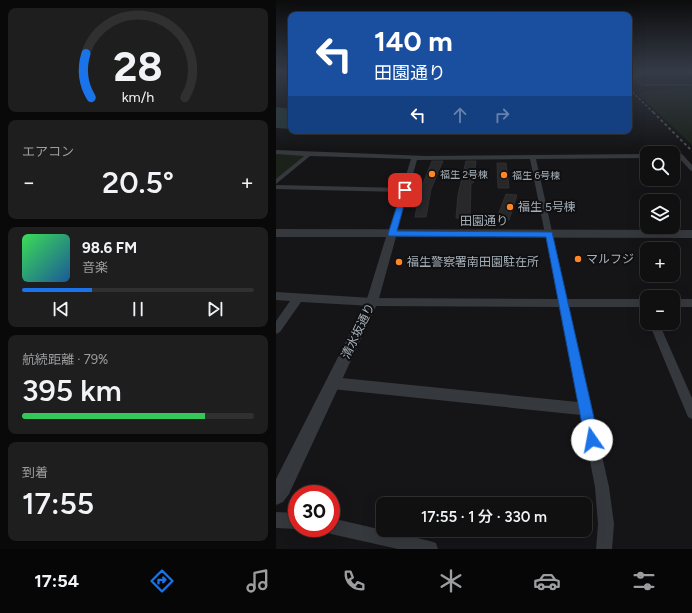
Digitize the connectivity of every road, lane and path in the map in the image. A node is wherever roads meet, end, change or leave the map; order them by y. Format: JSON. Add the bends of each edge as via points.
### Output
{"nodes":[{"id":1,"x":276,"y":152,"type":"edge"},
{"id":2,"x":308,"y":155,"type":"junction"},
{"id":3,"x":680,"y":155,"type":"edge"},
{"id":4,"x":640,"y":156,"type":"edge"},
{"id":5,"x":414,"y":158,"type":"junction"},
{"id":6,"x":533,"y":158,"type":"junction"},
{"id":7,"x":692,"y":169,"type":"edge"},
{"id":8,"x":276,"y":182,"type":"edge"},
{"id":9,"x":276,"y":187,"type":"edge"},
{"id":10,"x":405,"y":190,"type":"junction"},
{"id":11,"x":276,"y":233,"type":"edge"},
{"id":12,"x":392,"y":234,"type":"junction"},
{"id":13,"x":549,"y":234,"type":"junction"},
{"id":14,"x":692,"y":234,"type":"edge"},
{"id":15,"x":276,"y":296,"type":"edge"},
{"id":16,"x":298,"y":298,"type":"junction"},
{"id":17,"x":372,"y":302,"type":"junction"},
{"id":18,"x":564,"y":302,"type":"junction"},
{"id":19,"x":680,"y":302,"type":"edge"},
{"id":20,"x":692,"y":302,"type":"edge"},
{"id":21,"x":640,"y":304,"type":"edge"},
{"id":22,"x":276,"y":329,"type":"edge"},
{"id":23,"x":658,"y":330,"type":"edge"},
{"id":24,"x":332,"y":383,"type":"junction"},
{"id":25,"x":687,"y":388,"type":"edge"},
{"id":26,"x":585,"y":409,"type":"junction"},
{"id":27,"x":692,"y":413,"type":"edge"},
{"id":28,"x":276,"y":495,"type":"edge"},
{"id":29,"x":276,"y":520,"type":"edge"},
{"id":30,"x":288,"y":521,"type":"edge"},
{"id":31,"x":340,"y":528,"type":"edge"},
{"id":32,"x":430,"y":549,"type":"edge"},
{"id":33,"x":604,"y":549,"type":"edge"}],
"edges":[{"from":1,"to":2,"type":"street"},
{"from":2,"to":5,"type":"street"},
{"from":2,"to":8,"type":"street"},
{"from":3,"to":7,"type":"street"},
{"from":4,"to":6,"type":"street"},
{"from":5,"to":6,"type":"street"},
{"from":5,"to":10,"type":"street","name":"清水坂通り"},
{"from":6,"to":13,"type":"street"},
{"from":9,"to":10,"type":"street"},
{"from":10,"to":12,"type":"street","name":"清水坂通り"},
{"from":11,"to":12,"type":"street","name":"田園通り"},
{"from":12,"to":13,"type":"street","name":"田園通り"},
{"from":12,"to":17,"type":"street","name":"清水坂通り"},
{"from":13,"to":14,"type":"street","name":"田園通り"},
{"from":13,"to":18,"type":"street"},
{"from":15,"to":16,"type":"street"},
{"from":16,"to":17,"type":"street"},
{"from":16,"to":22,"type":"street"},
{"from":17,"to":18,"type":"street"},
{"from":17,"to":24,"type":"street","name":"清水坂通り"},
{"from":18,"to":21,"type":"street"},
{"from":18,"to":26,"type":"street"},
{"from":19,"to":20,"type":"street"},
{"from":23,"to":25,"type":"street"},
{"from":24,"to":26,"type":"street"},
{"from":24,"to":28,"type":"street","name":"清水坂通り"},
{"from":25,"to":27,"type":"street"},
{"from":26,"to":33,"type":"street","via":[[605,505]]},
{"from":29,"to":30,"type":"street"},
{"from":31,"to":32,"type":"street"}]}
